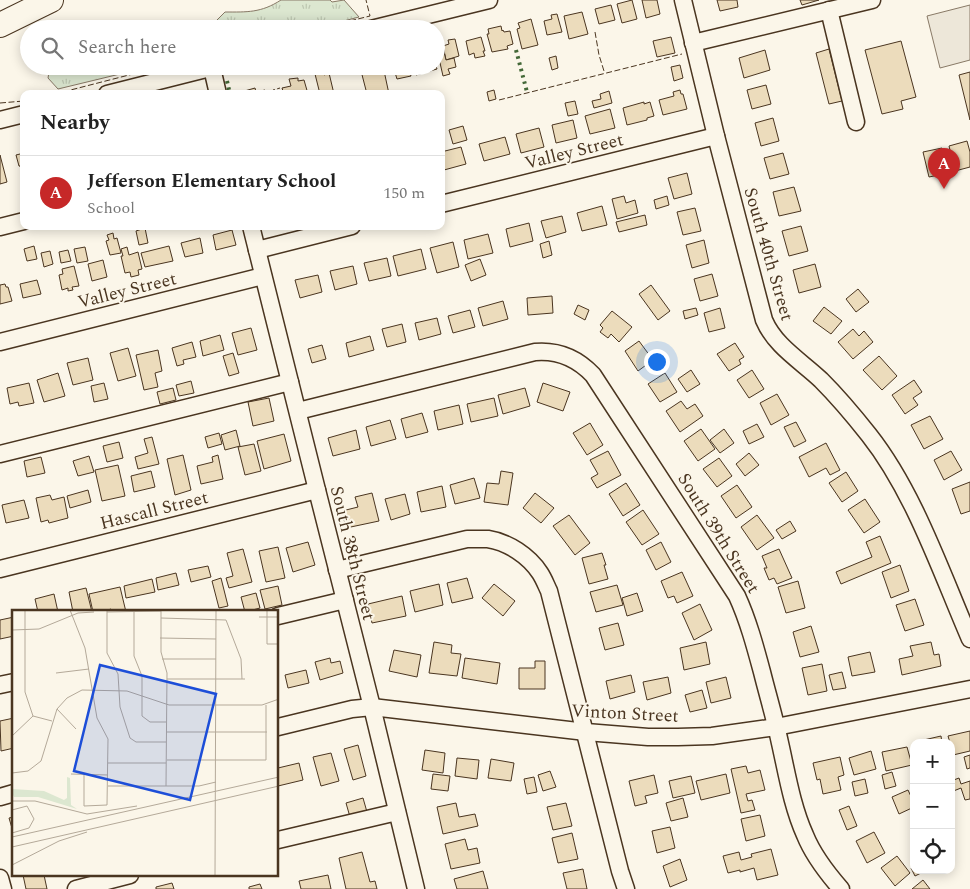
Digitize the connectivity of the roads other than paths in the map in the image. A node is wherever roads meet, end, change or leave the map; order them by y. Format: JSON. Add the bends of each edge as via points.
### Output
{"nodes":[{"id":1,"x":50,"y":0,"type":"edge"},
{"id":2,"x":489,"y":0,"type":"edge"},
{"id":3,"x":683,"y":0,"type":"edge"},
{"id":4,"x":872,"y":0,"type":"edge"},
{"id":5,"x":829,"y":10,"type":"junction"},
{"id":6,"x":408,"y":20,"type":"edge"},
{"id":7,"x":0,"y":25,"type":"edge"},
{"id":8,"x":693,"y":43,"type":"junction"},
{"id":9,"x":183,"y":75,"type":"edge"},
{"id":10,"x":216,"y":75,"type":"edge"},
{"id":11,"x":123,"y":90,"type":"edge"},
{"id":12,"x":218,"y":90,"type":"edge"},
{"id":13,"x":20,"y":115,"type":"edge"},
{"id":14,"x":0,"y":120,"type":"edge"},
{"id":15,"x":856,"y":122,"type":"dead end"},
{"id":16,"x":716,"y":136,"type":"junction"},
{"id":17,"x":445,"y":203,"type":"edge"},
{"id":18,"x":20,"y":223,"type":"edge"},
{"id":19,"x":0,"y":227,"type":"edge"},
{"id":20,"x":252,"y":230,"type":"edge"},
{"id":21,"x":336,"y":230,"type":"edge"},
{"id":22,"x":257,"y":250,"type":"junction"},
{"id":23,"x":263,"y":276,"type":"junction"},
{"id":24,"x":0,"y":342,"type":"edge"},
{"id":25,"x":290,"y":382,"type":"junction"},
{"id":26,"x":298,"y":411,"type":"junction"},
{"id":27,"x":0,"y":454,"type":"edge"},
{"id":28,"x":317,"y":490,"type":"junction"},
{"id":29,"x":0,"y":569,"type":"edge"},
{"id":30,"x":337,"y":570,"type":"junction"},
{"id":31,"x":345,"y":600,"type":"junction"},
{"id":32,"x":279,"y":616,"type":"edge"},
{"id":33,"x":970,"y":639,"type":"edge"},
{"id":34,"x":970,"y":689,"type":"edge"},
{"id":35,"x":372,"y":707,"type":"junction"},
{"id":36,"x":279,"y":727,"type":"edge"},
{"id":37,"x":776,"y":727,"type":"junction"},
{"id":38,"x":586,"y":732,"type":"junction"},
{"id":39,"x":397,"y":812,"type":"junction"},
{"id":40,"x":279,"y":840,"type":"edge"},
{"id":41,"x":126,"y":876,"type":"edge"},
{"id":42,"x":0,"y":878,"type":"edge"},
{"id":43,"x":3,"y":889,"type":"edge"},
{"id":44,"x":76,"y":889,"type":"edge"},
{"id":45,"x":416,"y":889,"type":"edge"},
{"id":46,"x":626,"y":889,"type":"edge"},
{"id":47,"x":841,"y":889,"type":"edge"}],
"edges":[{"from":1,"to":7,"type":"highway"},
{"from":2,"to":6,"type":"street"},
{"from":3,"to":8,"type":"street","name":"South 40th Street"},
{"from":4,"to":5,"type":"street"},
{"from":5,"to":8,"type":"street"},
{"from":5,"to":15,"type":"street"},
{"from":8,"to":16,"type":"street","name":"South 40th Street"},
{"from":9,"to":11,"type":"street"},
{"from":10,"to":12,"type":"street"},
{"from":13,"to":14,"type":"street"},
{"from":16,"to":17,"type":"street","name":"Valley Street"},
{"from":16,"to":33,"type":"street","name":"South 40th Street","via":[[769,332],[846,406],[890,467],[922,526]]},
{"from":18,"to":19,"type":"street"},
{"from":20,"to":22,"type":"street","name":"South 38th Street"},
{"from":21,"to":22,"type":"street"},
{"from":22,"to":23,"type":"street","name":"South 38th Street"},
{"from":23,"to":24,"type":"street","name":"Valley Street"},
{"from":23,"to":25,"type":"street","name":"South 38th Street"},
{"from":25,"to":26,"type":"street","name":"South 38th Street"},
{"from":25,"to":27,"type":"street"},
{"from":26,"to":28,"type":"street","name":"South 38th Street"},
{"from":26,"to":37,"type":"street","name":"South 39th Street","via":[[535,352],[563,354],[579,362],[593,375],[731,584],[750,629]]},
{"from":28,"to":29,"type":"street","name":"Hascall Street"},
{"from":28,"to":30,"type":"street","name":"South 38th Street"},
{"from":30,"to":31,"type":"street","name":"South 38th Street"},
{"from":30,"to":38,"type":"street","via":[[468,539],[495,541],[518,552],[540,573],[549,591]]},
{"from":31,"to":32,"type":"street"},
{"from":31,"to":35,"type":"street","name":"South 38th Street"},
{"from":34,"to":37,"type":"street","name":"Vinton Street"},
{"from":35,"to":36,"type":"street","name":"Vinton Street"},
{"from":35,"to":38,"type":"street","name":"Vinton Street"},
{"from":35,"to":39,"type":"street","name":"South 38th Street"},
{"from":37,"to":38,"type":"street","name":"Vinton Street","via":[[678,737]]},
{"from":37,"to":47,"type":"street","name":"South 39th Street","via":[[796,812],[805,836],[815,856]]},
{"from":38,"to":46,"type":"street"},
{"from":39,"to":40,"type":"street"},
{"from":39,"to":45,"type":"street","name":"South 38th Street"},
{"from":41,"to":44,"type":"street"},
{"from":42,"to":43,"type":"street"}]}
